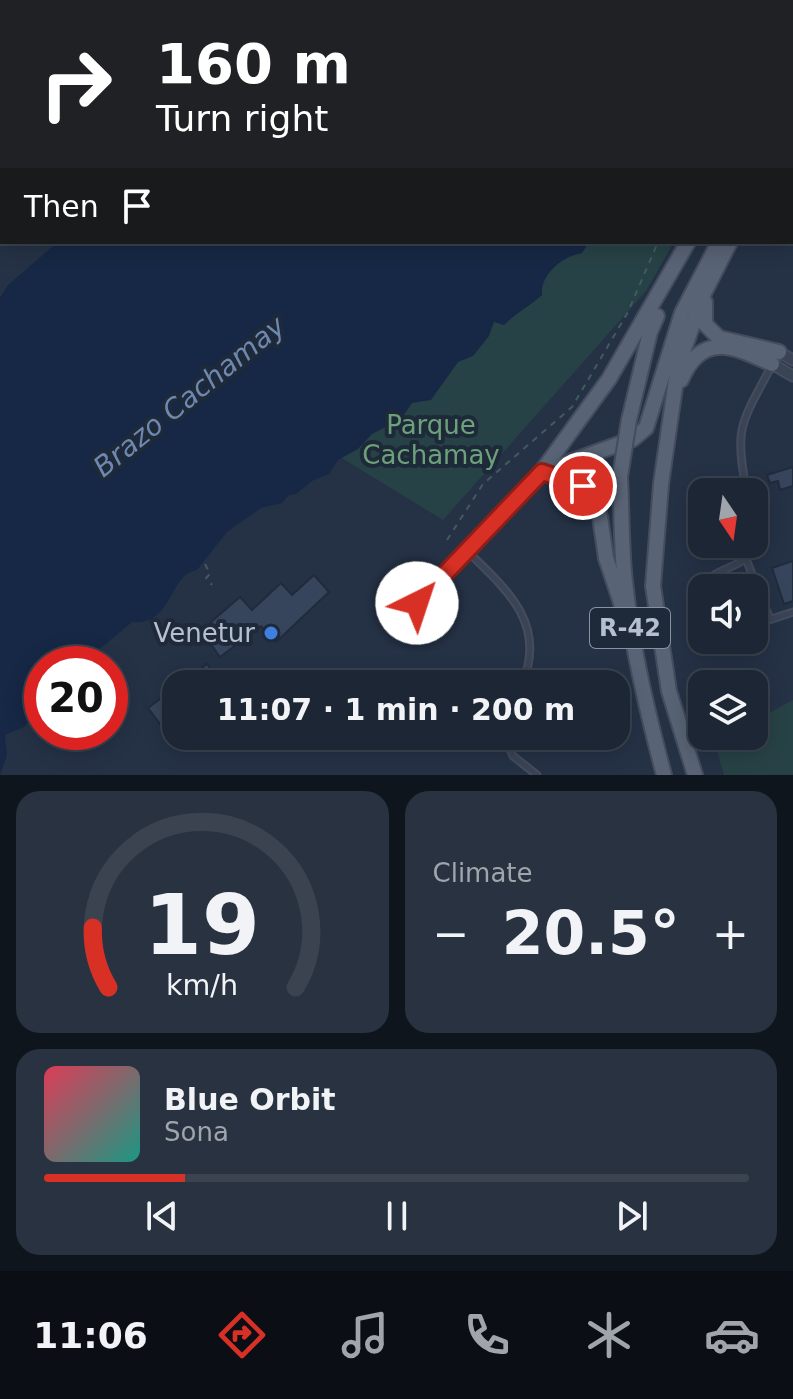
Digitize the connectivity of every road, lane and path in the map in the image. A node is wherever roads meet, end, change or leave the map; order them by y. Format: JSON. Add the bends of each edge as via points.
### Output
{"nodes":[{"id":1,"x":657,"y":244,"type":"edge"},
{"id":2,"x":687,"y":244,"type":"edge"},
{"id":3,"x":687,"y":244,"type":"edge"},
{"id":4,"x":718,"y":244,"type":"edge"},
{"id":5,"x":729,"y":244,"type":"edge"},
{"id":6,"x":717,"y":269,"type":"junction"},
{"id":7,"x":776,"y":358,"type":"junction"},
{"id":8,"x":793,"y":360,"type":"edge"},
{"id":9,"x":793,"y":376,"type":"edge"},
{"id":10,"x":672,"y":402,"type":"junction"},
{"id":11,"x":542,"y":472,"type":"junction"},
{"id":12,"x":744,"y":478,"type":"edge"},
{"id":13,"x":447,"y":540,"type":"dead end"},
{"id":14,"x":466,"y":550,"type":"junction"},
{"id":15,"x":746,"y":559,"type":"joint"},
{"id":16,"x":205,"y":564,"type":"dead end"},
{"id":17,"x":717,"y":574,"type":"edge"},
{"id":18,"x":212,"y":585,"type":"dead end"},
{"id":19,"x":417,"y":603,"type":"dead end"},
{"id":20,"x":793,"y":612,"type":"edge"},
{"id":21,"x":770,"y":619,"type":"joint"},
{"id":22,"x":631,"y":633,"type":"junction"},
{"id":23,"x":525,"y":670,"type":"edge"},
{"id":24,"x":510,"y":750,"type":"edge"},
{"id":25,"x":537,"y":775,"type":"edge"},
{"id":26,"x":664,"y":775,"type":"edge"},
{"id":27,"x":695,"y":775,"type":"edge"}],
"edges":[{"from":1,"to":13,"type":"path","via":[[628,312],[572,407],[483,484]]},
{"from":2,"to":22,"type":"main road","number":"R-42","bridge":true,"via":[[650,332],[620,477]]},
{"from":3,"to":11,"type":"main road","via":[[609,379]]},
{"from":4,"to":11,"type":"main road","via":[[682,313],[646,428],[633,439]]},
{"from":5,"to":6,"type":"main road","number":"R-42"},
{"from":6,"to":7,"type":"main road","via":[[705,302],[705,324],[719,338]]},
{"from":6,"to":10,"type":"main road","number":"R-42","via":[[678,366]]},
{"from":7,"to":8,"type":"street"},
{"from":7,"to":9,"type":"street"},
{"from":7,"to":10,"type":"main road","via":[[737,348],[701,351],[686,368]]},
{"from":7,"to":12,"type":"lane","via":[[741,423]]},
{"from":10,"to":27,"type":"main road","number":"R-42","via":[[653,586],[669,691]]},
{"from":11,"to":14,"type":"lane"},
{"from":11,"to":22,"type":"main road","via":[[583,486],[594,499],[606,558]]},
{"from":14,"to":19,"type":"lane"},
{"from":14,"to":23,"type":"lane","via":[[513,597],[523,615],[529,654]]},
{"from":15,"to":17,"type":"lane"},
{"from":15,"to":21,"type":"lane"},
{"from":16,"to":18,"type":"path"},
{"from":20,"to":21,"type":"lane"},
{"from":22,"to":26,"type":"main road","number":"R-42"},
{"from":24,"to":25,"type":"lane"}]}
